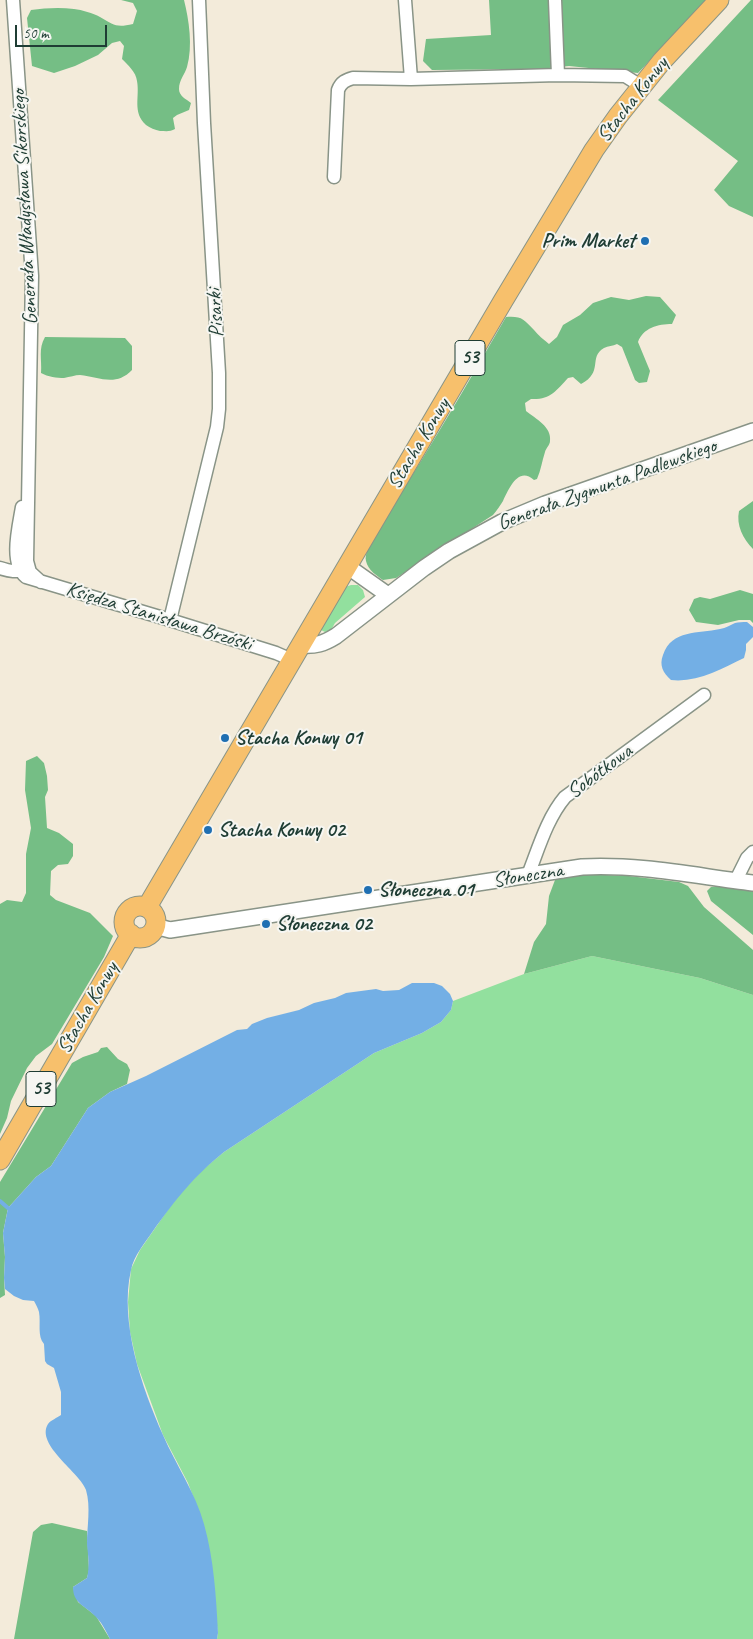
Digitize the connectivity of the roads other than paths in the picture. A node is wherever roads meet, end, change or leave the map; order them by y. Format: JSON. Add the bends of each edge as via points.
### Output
{"nodes":[{"id":1,"x":13,"y":0,"type":"edge"},
{"id":2,"x":199,"y":0,"type":"edge"},
{"id":3,"x":405,"y":0,"type":"edge"},
{"id":4,"x":555,"y":0,"type":"edge"},
{"id":5,"x":719,"y":0,"type":"edge"},
{"id":6,"x":558,"y":75,"type":"junction"},
{"id":7,"x":411,"y":79,"type":"junction"},
{"id":8,"x":641,"y":86,"type":"junction"},
{"id":9,"x":334,"y":177,"type":"dead end"},
{"id":10,"x":753,"y":430,"type":"edge"},
{"id":11,"x":347,"y":566,"type":"junction"},
{"id":12,"x":0,"y":568,"type":"edge"},
{"id":13,"x":25,"y":572,"type":"junction"},
{"id":14,"x":388,"y":595,"type":"junction"},
{"id":15,"x":170,"y":620,"type":"junction"},
{"id":16,"x":296,"y":652,"type":"junction"},
{"id":17,"x":704,"y":695,"type":"dead end"},
{"id":18,"x":753,"y":852,"type":"edge"},
{"id":19,"x":528,"y":875,"type":"junction"},
{"id":20,"x":736,"y":880,"type":"junction"},
{"id":21,"x":753,"y":883,"type":"edge"},
{"id":22,"x":147,"y":907,"type":"junction"},
{"id":23,"x":155,"y":926,"type":"junction"},
{"id":24,"x":131,"y":934,"type":"junction"},
{"id":25,"x":0,"y":1160,"type":"edge"}],
"edges":[{"from":1,"to":13,"type":"street","name":"Generała Władysława Sikorskiego","via":[[32,276]]},
{"from":2,"to":15,"type":"street","name":"Pisarki","via":[[219,409]]},
{"from":3,"to":7,"type":"street"},
{"from":4,"to":6,"type":"street"},
{"from":5,"to":8,"type":"main road","name":"Stacha Konwy","number":"53"},
{"from":6,"to":7,"type":"street"},
{"from":6,"to":8,"type":"street","via":[[625,76]]},
{"from":7,"to":9,"type":"street","via":[[354,78],[339,86]]},
{"from":8,"to":11,"type":"main road","name":"Stacha Konwy","number":"53","via":[[571,187]]},
{"from":10,"to":14,"type":"street","name":"Generała Zygmunta Padlewskiego","via":[[502,522],[449,551]]},
{"from":11,"to":14,"type":"street"},
{"from":11,"to":16,"type":"main road","name":"Stacha Konwy","number":"53"},
{"from":12,"to":13,"type":"street"},
{"from":13,"to":15,"type":"street","name":"Księdza Stanisława Brzóski","via":[[30,572],[40,582]]},
{"from":14,"to":16,"type":"street","name":"Generała Zygmunta Padlewskiego","via":[[336,636]]},
{"from":15,"to":16,"type":"street","name":"Księdza Stanisława Brzóski","via":[[276,653]]},
{"from":16,"to":22,"type":"main road","name":"Stacha Konwy","number":"53"},
{"from":17,"to":19,"type":"street","name":"Sobótkowa","via":[[565,797],[548,826]]},
{"from":18,"to":20,"type":"street"},
{"from":19,"to":20,"type":"street","name":"Słoneczna","via":[[607,866]]},
{"from":19,"to":23,"type":"street","name":"Słoneczna","via":[[170,930]]},
{"from":20,"to":21,"type":"street","name":"Słoneczna"},
{"from":22,"to":23,"type":"main road","via":[[156,918]]},
{"from":22,"to":24,"type":"main road","via":[[133,907],[126,914],[124,921]]},
{"from":23,"to":24,"type":"main road","via":[[148,936],[142,938]]},
{"from":24,"to":25,"type":"main road","name":"Stacha Konwy","number":"53"}]}
